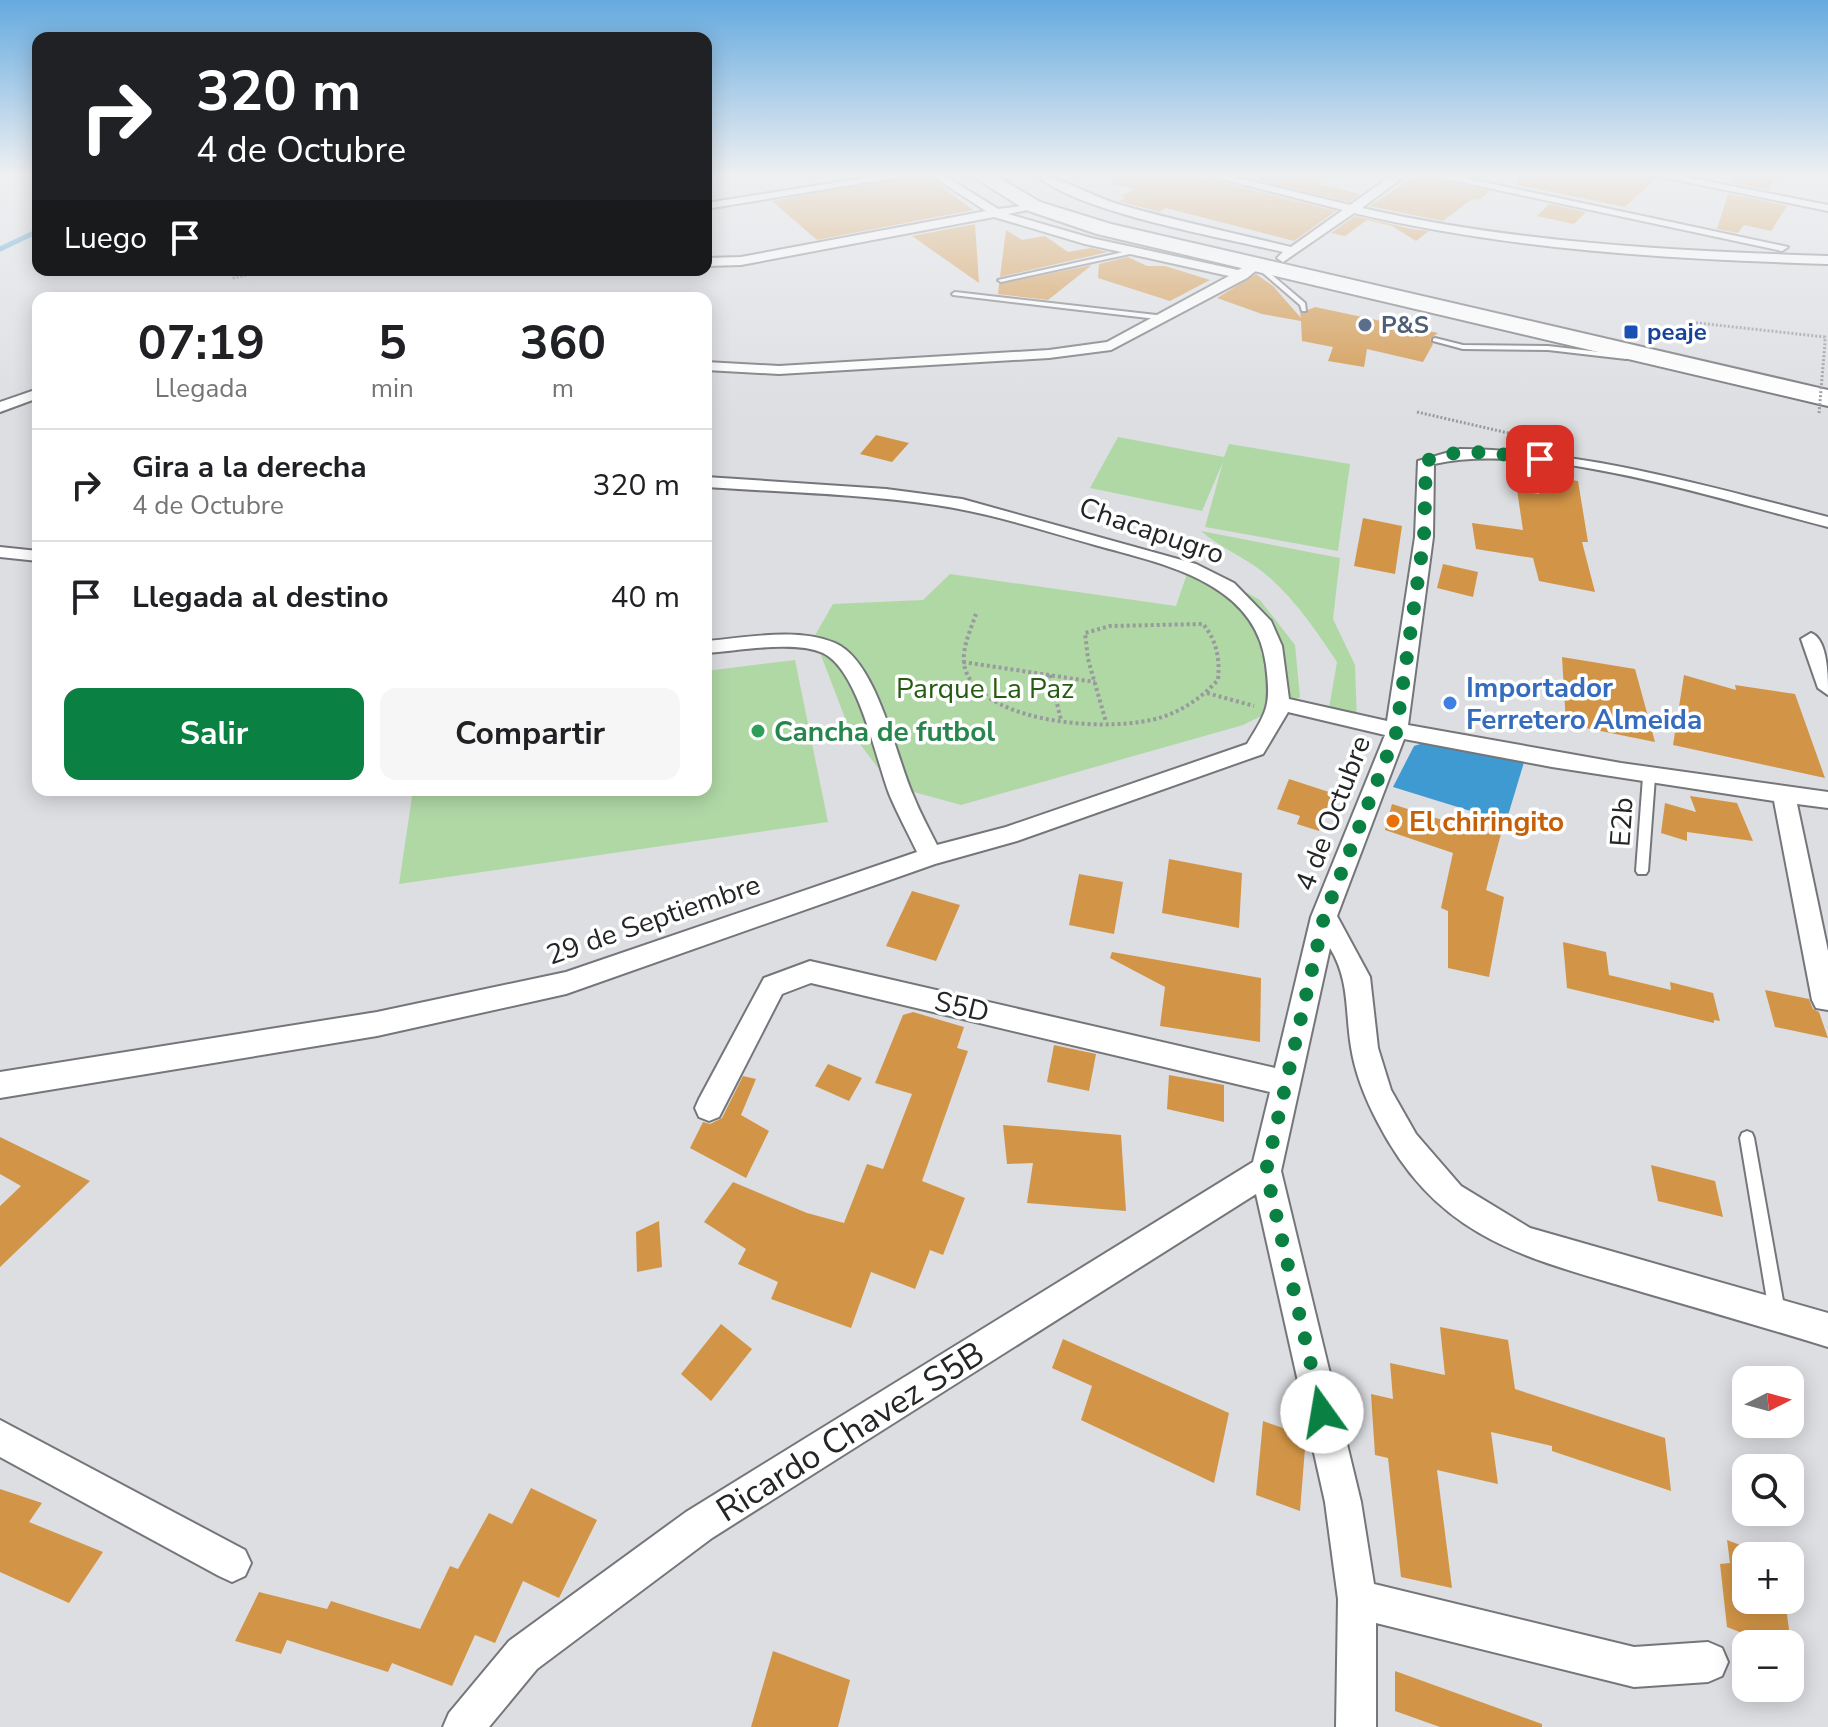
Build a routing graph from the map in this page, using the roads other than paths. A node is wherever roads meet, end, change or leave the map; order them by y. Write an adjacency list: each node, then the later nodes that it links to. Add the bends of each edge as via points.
1 (777, 255): 9 (street)
2 (1120, 255): 11 (lane)
3 (1158, 255): 10 (street)
4 (1196, 255): 10 (highway)
5 (1288, 255): 16 (highway)
6 (1666, 255): 8 (street)
7 (1807, 255): 8 (street)
8 (1828, 259)
9 (712, 262)
10 (1250, 270): 13 (lane, via 1303,304); 14 (street); 16 (highway)
11 (1001, 280)
12 (955, 294): 14 (lane)
13 (1304, 310)
14 (1165, 318): 18 (street, via 1111,346 1049,354 779,370)
15 (1435, 340): 16 (lane, via 1463,347 1561,349)
16 (1687, 343): 17 (highway); 20 (highway)
17 (1750, 354)
18 (712, 366)
19 (32, 395): 21 (street)
20 (1824, 405)
21 (0, 407)
22 (712, 482): 29 (street, Chacapugro, via 956,504 1200,572 1234,591 1259,617 1272,643)
23 (1828, 522): 30 (street, 4 de Octubre, via 1572,463 1465,452 1426,461 1424,537)
24 (0, 552): 25 (street)
25 (32, 555)
26 (1811, 639): 28 (street)
27 (712, 647): 34 (street, via 831,648 846,662)
28 (1828, 688)
29 (1278, 708): 30 (street); 34 (street, 29 de Septiembre, via 1255,749 1009,835)
30 (1396, 733): 31 (street); 36 (street, 4 de Octubre)
31 (1649, 777): 32 (street); 35 (lane, E2b)
32 (1784, 794): 33 (street); 37 (street)
33 (1828, 800)
34 (931, 856): 39 (street, 29 de Septiembre, via 566,983 377,1024)
35 (1642, 871)
36 (1324, 917): 38 (street, 4 de Octubre); 43 (street, via 1358,978 1365,1053 1375,1086 1418,1159 1443,1189 1524,1242)
37 (1825, 1000)
38 (1285, 1083): 40 (street, S5D, via 810,972 773,986); 42 (street, 4 de Octubre)
39 (0, 1085)
40 (709, 1108)
41 (1747, 1138): 43 (lane)
42 (1266, 1171): 47 (street, 4 de Octubre, via 1343,1502); 49 (street, Ricardo Chavez S5B, via 699,1525 523,1655)
43 (1778, 1315): 44 (street)
44 (1828, 1330)
45 (0, 1438): 46 (street)
46 (232, 1563)
47 (1357, 1599): 48 (street, via 1634,1667); 50 (street, 4 de Octubre)
48 (1708, 1662)
49 (463, 1727)
50 (1356, 1727)

